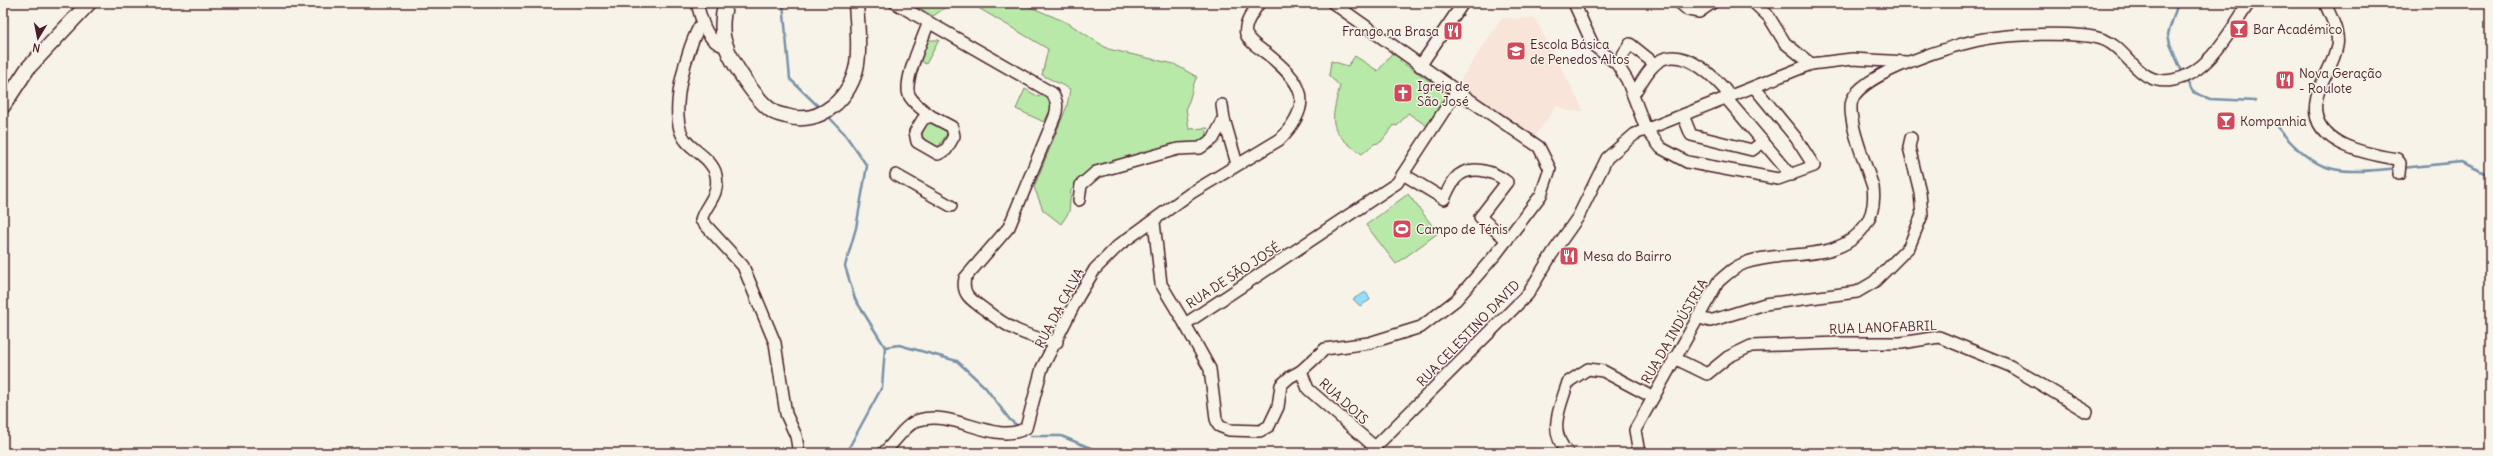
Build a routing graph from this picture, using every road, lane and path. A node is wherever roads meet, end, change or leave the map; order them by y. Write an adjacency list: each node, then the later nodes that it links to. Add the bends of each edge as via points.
1 (89, 3): 29 (main road, via 28,68)
2 (697, 3): 16 (street)
3 (726, 3): 18 (main road, via 723,36)
4 (895, 3): 17 (street)
5 (1259, 3): 36 (street, RUA DA CALVA, via 1246,25 1246,33 1252,43 1295,78 1301,104 1291,128 1279,140)
6 (1333, 3): 23 (street)
7 (1463, 3): 23 (street)
8 (1574, 3): 20 (street, via 1593,45)
9 (1680, 3): 10 (street, via 1688,10 1699,12)
10 (1712, 3)
11 (1770, 3): 15 (street)
12 (2249, 3): 19 (street, RUA DA INDÚSTRIA, via 2202,68 2174,80 2147,78 2115,45 2084,36 1985,39)
13 (2325, 3): 37 (street, via 2334,24 2338,46 2316,98 2318,124 2328,134 2357,152 2397,159)
14 (859, 6): 18 (main road, via 857,64 851,84 838,103 820,115 795,119 773,112 751,91)
15 (1757, 6): 22 (street, via 1769,17 1785,43)
16 (702, 22): 18 (street, via 708,36 717,45); 53 (street, via 677,93 681,133 686,142 706,160 716,174 716,190 701,220 743,266 775,342 786,414 796,436)
17 (928, 24): 31 (street, via 909,80 909,95); 47 (street, via 1052,93 1058,106 1009,227 965,278 963,286 966,295 1007,327 1036,339)
18 (728, 47)
19 (1909, 62): 22 (street, RUA CELESTINO DAVID, via 1852,59); 45 (street, RUA DA INDÚSTRIA, via 1869,82 1856,92 1852,101 1850,111 1875,200 1869,221 1858,235 1847,245 1832,249 1746,262 1733,268 1718,282)
20 (1617, 64): 21 (street, via 1630,44); 26 (street)
21 (1656, 64): 26 (street); 27 (street, via 1663,59 1674,58 1691,62 1706,70)
22 (1811, 64): 24 (street, RUA CELESTINO DAVID)
23 (1420, 66): 25 (street)
24 (1754, 87): 27 (street, RUA CELESTINO DAVID); 40 (street, via 1796,138 1814,166)
25 (1457, 91): 38 (street, RUA DE SÃO JOSÉ); 44 (street, via 1539,147 1550,169 1541,195)
26 (1633, 95): 33 (street)
27 (1728, 97): 30 (street, RUA CELESTINO DAVID); 35 (street)
28 (1222, 105): 32 (street)
29 (3, 106)
30 (1683, 115): 33 (street, RUA CELESTINO DAVID); 35 (street, via 1691,135 1752,150)
31 (932, 116)
32 (1224, 119): 36 (street); 41 (street, via 1213,139 1200,148 1178,149 1096,172 1081,185)
33 (1646, 129): 40 (street, via 1662,148 1687,162 1778,180); 52 (street, RUA CELESTINO DAVID, via 1635,134 1607,158 1578,218 1528,294)
34 (1911, 138): 45 (street, via 1909,147 1920,192 1922,215 1909,247 1874,282 1857,292 1765,304 1710,321)
35 (1763, 142): 40 (street)
36 (1237, 164): 43 (street, RUA DA CALVA, via 1191,193)
37 (2400, 169)
38 (1403, 174): 44 (street, via 1444,199 1455,178 1470,171 1485,170 1500,176 1507,182 1480,217); 46 (street, RUA DE SÃO JOSÉ, via 1397,184)
39 (896, 175): 42 (street)
40 (1791, 175)
41 (1079, 200)
42 (951, 206)
43 (1154, 222): 46 (street, via 1161,284); 47 (street, RUA DA CALVA, via 1119,245 1095,269 1078,297)
44 (1507, 240): 49 (street, via 1456,300 1421,327 1369,342 1325,349)
45 (1696, 317): 48 (street, RUA DA INDÚSTRIA)
46 (1185, 324): 49 (street, RUA DE SÃO JOSÉ, via 1210,369 1219,426 1229,430 1260,431 1269,426 1278,407 1281,385 1290,376)
47 (1057, 342): 54 (street, RUA DA CALVA, via 1042,368 1026,428 1016,433 1002,433 939,417 918,420)
48 (1674, 358): 50 (street, RUA DA INDÚSTRIA); 51 (street, RUA LANOFABRIL, via 1707,374 1728,357 1751,346 1840,342 1901,343 1939,338 2010,366)
49 (1301, 371): 52 (street, RUA DOIS, via 1308,389)
50 (1652, 397): 55 (street, via 1604,371 1588,369 1568,382 1556,419 1558,442); 56 (street, RUA DA INDÚSTRIA, via 1635,430)
51 (2087, 412)
52 (1372, 450)
53 (799, 453)
54 (883, 453)
55 (1568, 453)
56 (1639, 453)

